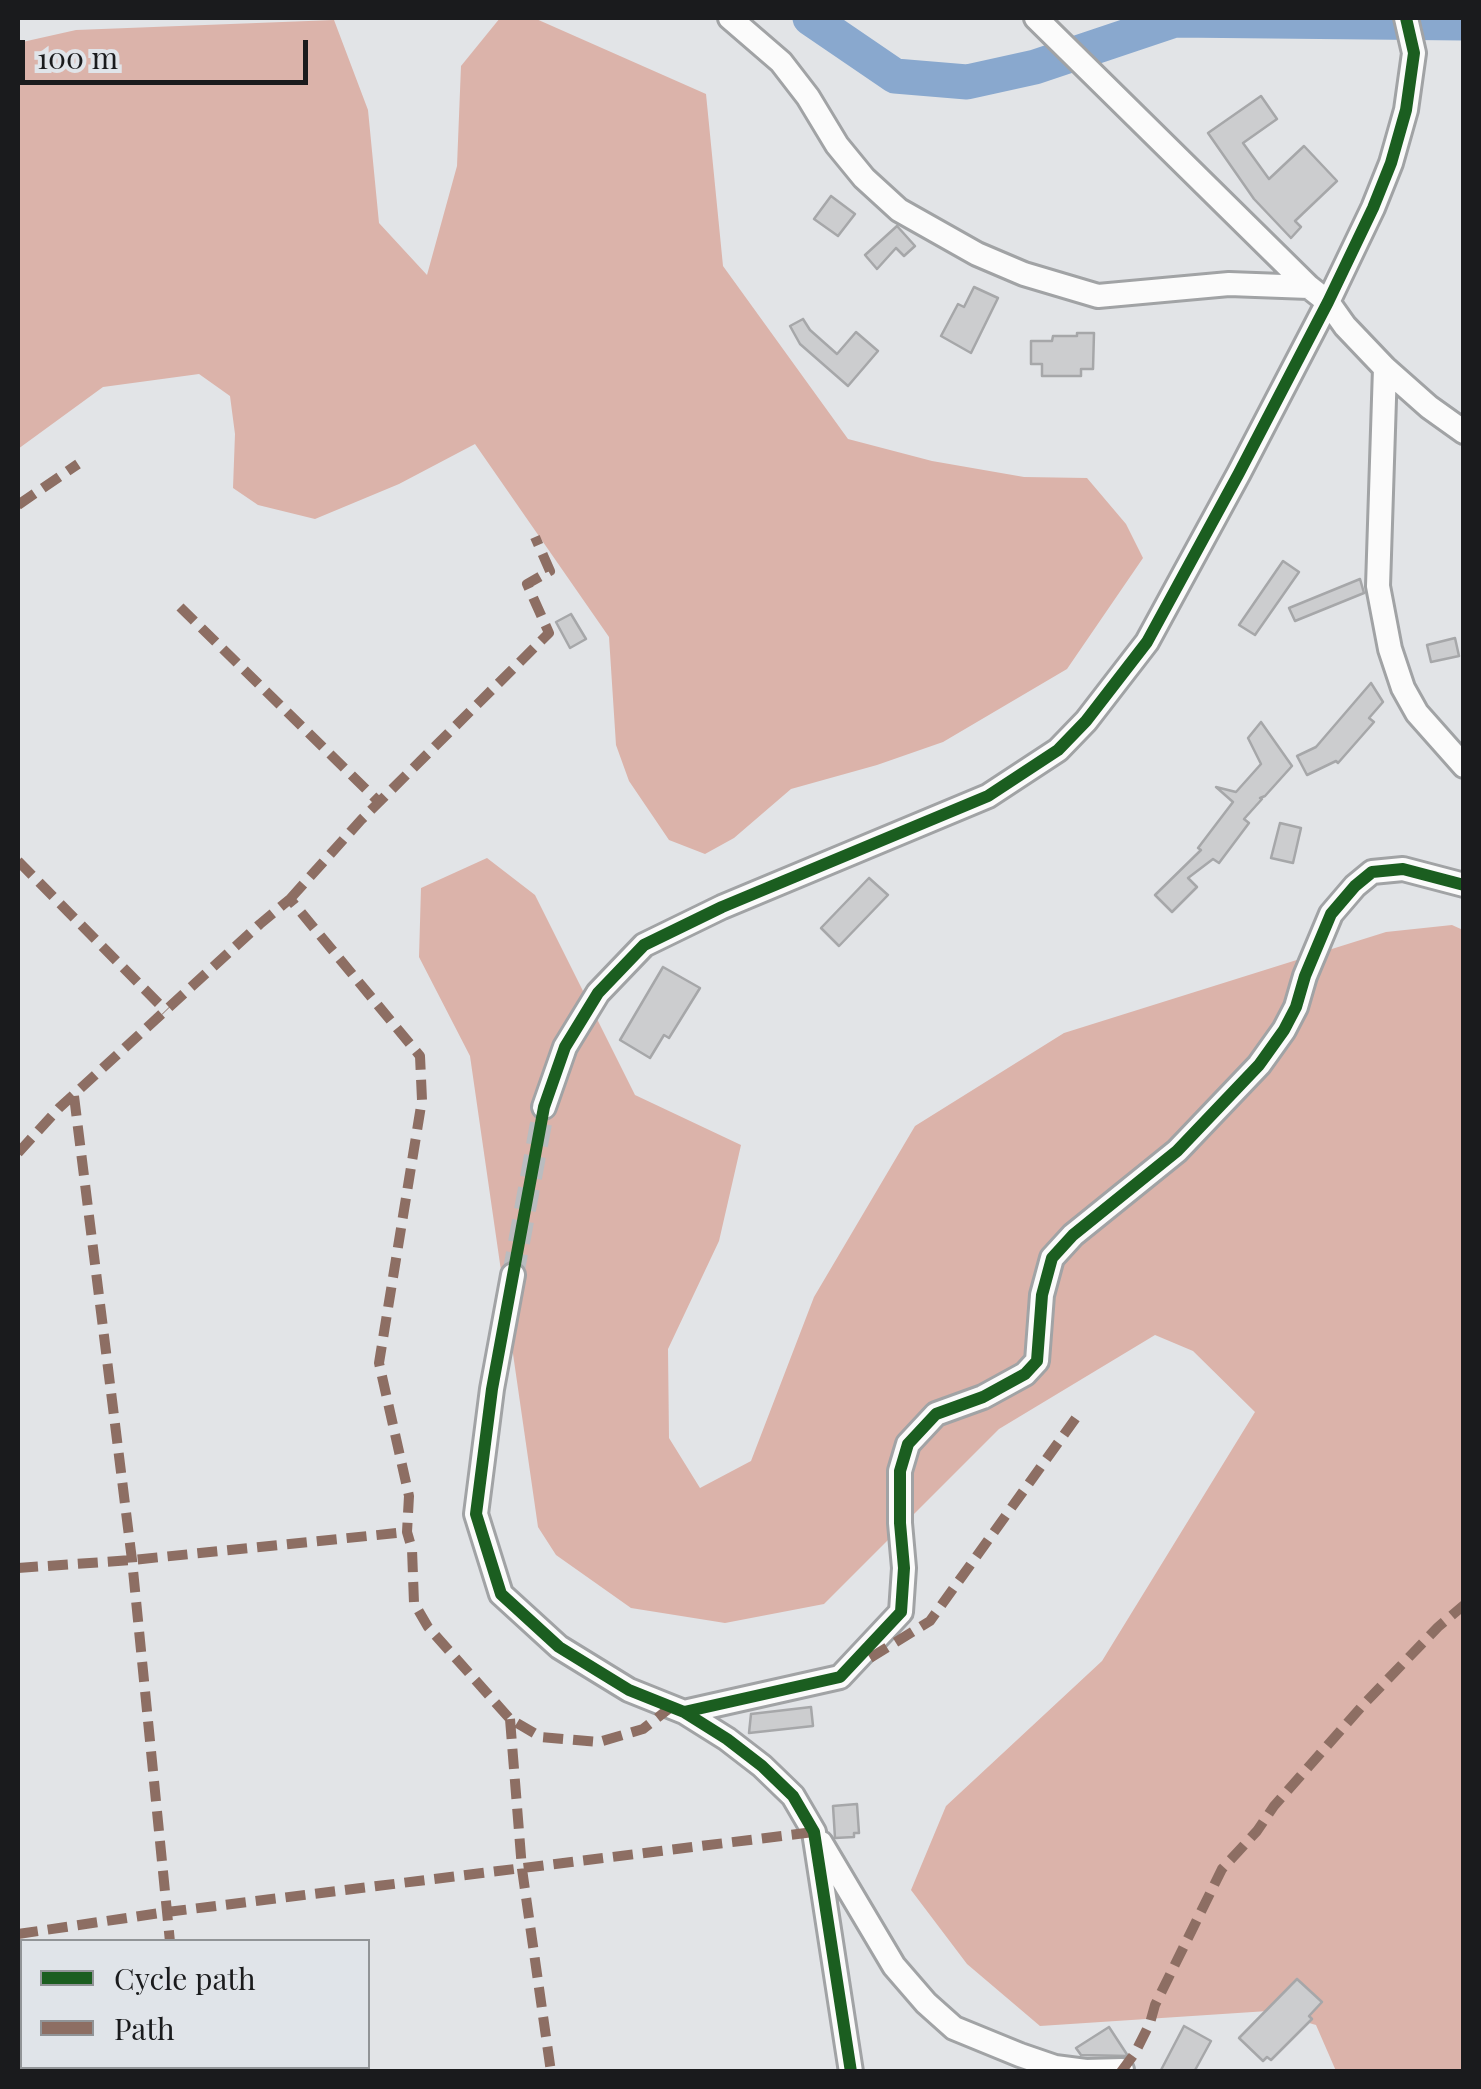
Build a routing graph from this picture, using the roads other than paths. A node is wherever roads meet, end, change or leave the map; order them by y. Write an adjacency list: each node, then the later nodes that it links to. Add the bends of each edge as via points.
1 (730, 18): 4 (street, via 782,62 864,178 899,210 976,254 1098,296 1230,284)
2 (1036, 18): 4 (street)
3 (1406, 18): 4 (street, via 1414,53 1391,163 1373,208)
4 (1318, 295): 5 (street); 9 (street, via 1230,490 1147,642 1086,721 1058,750 988,796 644,945 598,993 564,1047)
5 (1385, 368): 6 (street); 7 (street, via 1378,586 1390,648 1417,713)
6 (1464, 432)
7 (1464, 766)
8 (1464, 885): 11 (street, via 1402,869 1372,872 1355,886 1331,914 1296,1007 1258,1065 1176,1151 1052,1258 1037,1361 984,1397 936,1414 908,1444 900,1471 901,1612 840,1677)
9 (544, 1108)
10 (513, 1275): 11 (street, via 476,1514 501,1594 559,1647 629,1690)
11 (684, 1712): 12 (street, via 762,1766 793,1796)
12 (814, 1832): 13 (street, via 894,1966 954,2028 1055,2067); 14 (street)
13 (1122, 2070)
14 (852, 2072)

